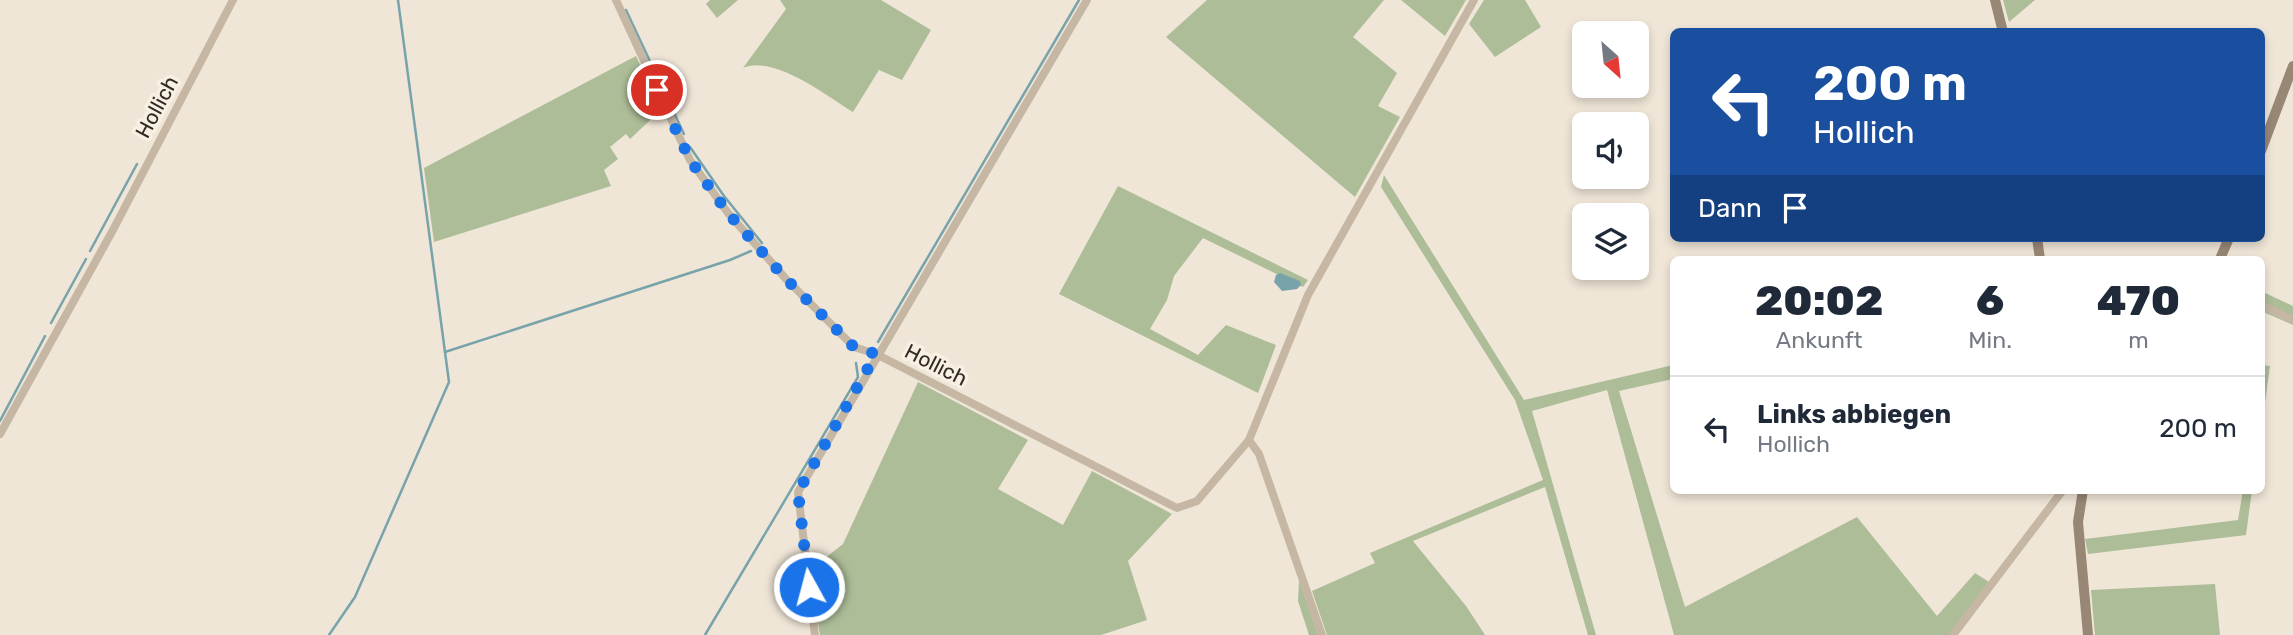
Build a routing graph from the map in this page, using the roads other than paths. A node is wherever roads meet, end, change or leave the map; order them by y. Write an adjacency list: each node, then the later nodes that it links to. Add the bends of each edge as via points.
1 (233, 0): 12 (street, Hollich)
2 (616, 0): 11 (street, Hollich, via 690,160 728,213 854,347)
3 (1087, 0): 11 (street)
4 (1474, 0): 13 (street, Hollich, via 1308,295)
5 (1995, 0): 6 (main road)
6 (2002, 28)
7 (2293, 66): 8 (main road)
8 (2265, 140)
9 (2265, 307): 10 (street)
10 (2293, 320)
11 (876, 354): 13 (street, Hollich, via 1177,508 1197,500); 16 (street, via 798,492)
12 (0, 434)
13 (1249, 440): 17 (street, via 1259,454)
14 (2060, 494): 18 (street)
15 (2082, 494): 19 (main road, via 2078,522)
16 (815, 635)
17 (1322, 635)
18 (1954, 635)
19 (2088, 635)

